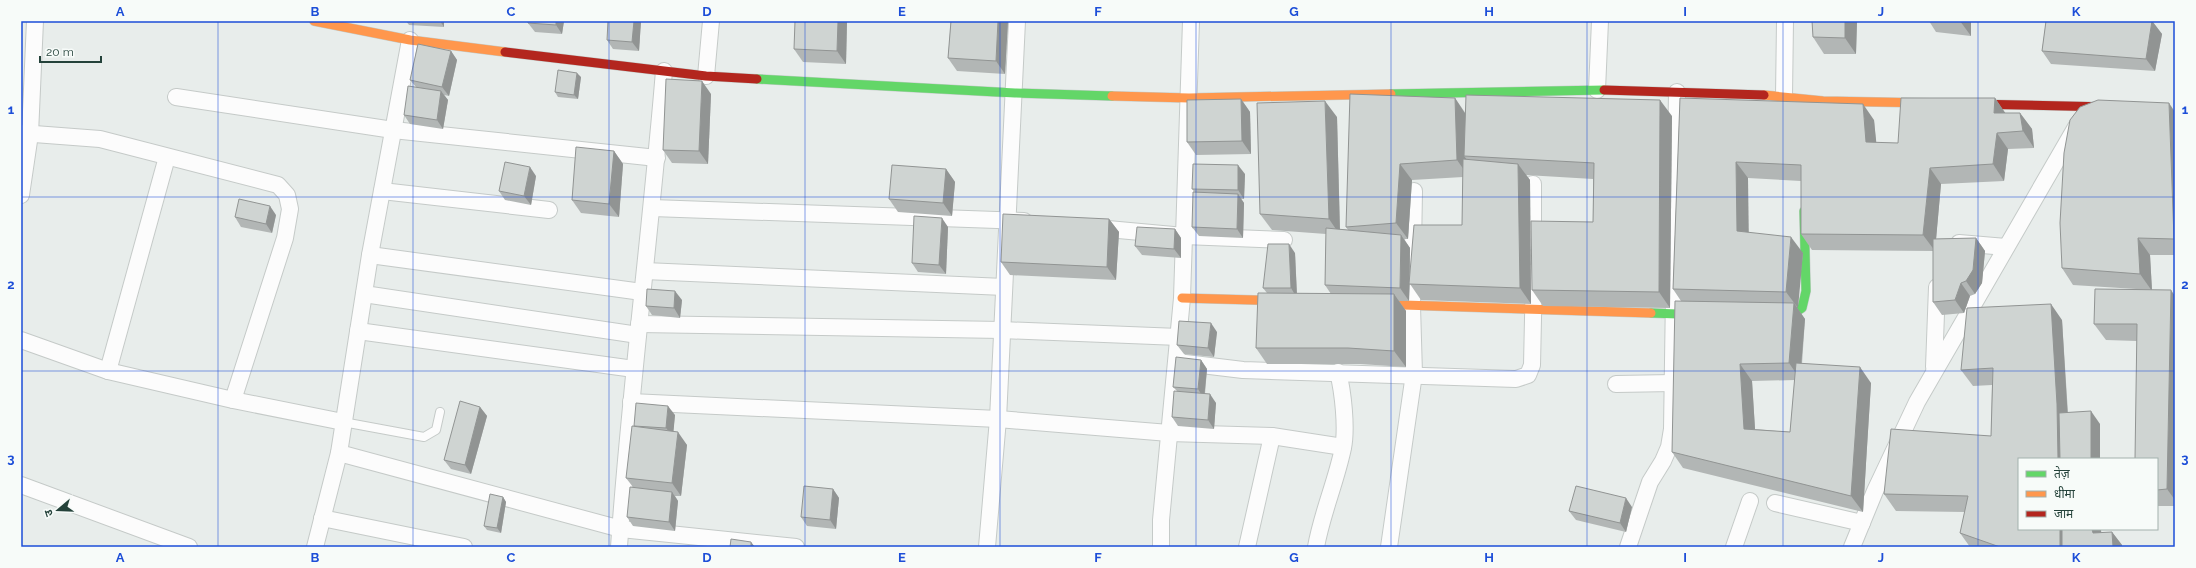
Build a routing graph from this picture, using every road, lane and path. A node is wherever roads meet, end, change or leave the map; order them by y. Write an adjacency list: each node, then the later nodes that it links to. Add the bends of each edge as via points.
1 (35, 21): 22 (street)
2 (314, 21): 8 (street)
3 (711, 21): 10 (street)
4 (1017, 21): 13 (street)
5 (1191, 21): 16 (street)
6 (1600, 21): 11 (street)
7 (1785, 21): 14 (street)
8 (410, 40): 9 (street); 21 (street)
9 (664, 71): 10 (street); 24 (street)
10 (706, 76): 13 (street)
11 (1597, 90): 12 (street); 16 (street, via 1350,102)
12 (1677, 92): 14 (street); 50 (street)
13 (1015, 93): 16 (street); 32 (street)
14 (1784, 96): 17 (street, via 1823,101)
15 (176, 97): 21 (street)
16 (1189, 98): 35 (street)
17 (1940, 103)
18 (1963, 104): 19 (street)
19 (2088, 107): 20 (street); 38 (street)
20 (2119, 107)
21 (393, 130): 24 (street); 26 (street)
22 (26, 134): 23 (street, via 100,139); 28 (street)
23 (167, 156): 60 (street); 66 (street, via 278,185 287,195 290,209 285,238)
24 (657, 158): 30 (street)
25 (1533, 184): 49 (street)
26 (382, 191): 31 (street); 39 (street)
27 (1414, 191): 48 (street)
28 (21, 195)
29 (1804, 199): 52 (street, via 1806,292 1802,308 1788,317)
30 (652, 208): 32 (street); 40 (street)
31 (549, 210)
32 (1008, 220): 33 (street); 42 (street)
33 (1038, 222)
34 (1084, 227): 35 (street)
35 (1184, 236): 36 (street); 45 (street)
36 (1284, 240)
37 (1946, 242): 38 (street)
38 (2006, 247): 61 (street)
39 (370, 255): 43 (street); 44 (street)
40 (645, 271): 42 (street); 43 (street)
41 (1937, 272): 61 (street)
42 (1004, 287): 54 (street)
43 (642, 292): 53 (street)
44 (364, 294): 53 (street); 55 (street)
45 (1182, 298): 46 (street); 56 (street)
46 (1293, 302)
47 (1364, 304): 48 (street)
48 (1412, 306): 49 (street); 63 (street)
49 (1534, 309): 50 (street); 63 (street, via 1532,365 1528,375 1516,379)
50 (1674, 314): 51 (street); 64 (street)
51 (1712, 315)
52 (1758, 316)
53 (638, 330): 54 (street); 59 (street)
54 (1002, 330): 56 (street); 69 (street)
55 (358, 331): 59 (street); 70 (street)
56 (1178, 336): 58 (street)
57 (21, 340): 60 (street)
58 (1176, 362): 62 (street, via 1243,370); 71 (street)
59 (634, 369): 67 (street)
60 (108, 371): 66 (street)
61 (1934, 371): 79 (street, via 1917,402)
62 (1338, 372): 63 (street); 73 (street, via 1343,394)
63 (1414, 374): 90 (street)
64 (1673, 383): 65 (street); 91 (street, via 1669,447 1664,461 1650,482)
65 (1616, 384)
66 (233, 400): 70 (street)
67 (631, 402): 69 (street); 80 (street)
68 (440, 412): 70 (lane, via 436,430 424,437)
69 (998, 419): 71 (street); 86 (street)
70 (343, 422): 74 (street)
71 (1170, 433): 72 (street); 87 (street, via 1161,520)
72 (1272, 436): 73 (street); 88 (street)
73 (1343, 447): 89 (street, via 1320,524)
74 (339, 453): 78 (street); 80 (street)
75 (21, 485): 81 (street)
76 (1750, 501): 92 (street)
77 (1775, 503): 79 (street)
78 (322, 518): 82 (street); 83 (street)
79 (1862, 523): 93 (street)
80 (621, 529): 84 (street); 85 (street)
81 (189, 547)
82 (315, 547)
83 (464, 547)
84 (619, 547)
85 (796, 547)
86 (987, 547)
87 (1161, 547)
88 (1247, 547)
89 (1316, 547)
90 (1389, 547)
91 (1628, 547)
92 (1734, 547)
93 (1852, 547)

